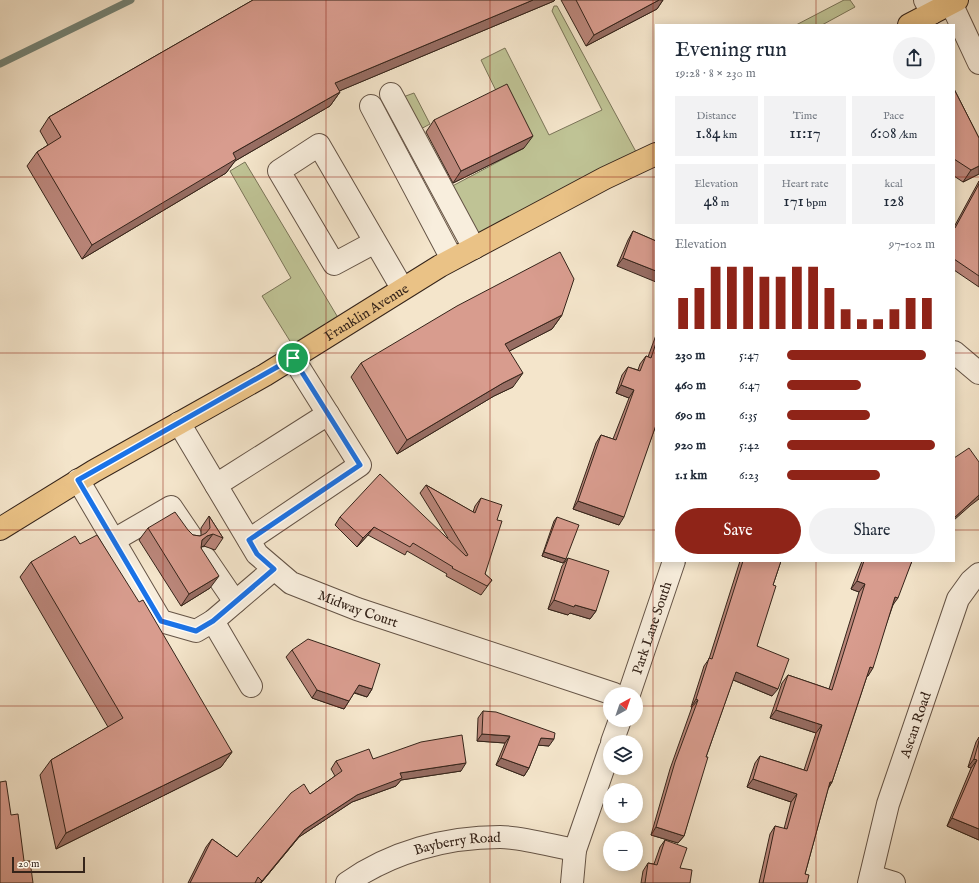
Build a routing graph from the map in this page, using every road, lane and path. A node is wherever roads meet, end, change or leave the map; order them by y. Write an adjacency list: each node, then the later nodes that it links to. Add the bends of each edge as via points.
1 (941, 4): 2 (main road); 3 (street)
2 (911, 24)
3 (955, 24)
4 (955, 24): 5 (street)
5 (978, 58)
6 (391, 94): 10 (street)
7 (371, 106): 11 (street)
8 (655, 154): 10 (main road, Franklin Avenue, via 605,178)
9 (375, 242): 9 (street, via 334,264 279,171 319,145); 12 (street)
10 (474, 248): 11 (main road, Franklin Avenue)
11 (452, 259): 12 (main road, Franklin Avenue)
12 (402, 288): 14 (main road, Franklin Avenue)
13 (955, 353): 15 (street)
14 (293, 358): 16 (street); 17 (main road, Franklin Avenue)
15 (979, 372)
16 (328, 414): 19 (street); 23 (street, via 360,465)
17 (179, 423): 18 (main road, Franklin Avenue); 19 (street, Midway Court)
18 (78, 480): 20 (main road, Franklin Avenue); 22 (street)
19 (216, 485): 23 (street, Midway Court)
20 (0, 529)
21 (190, 535): 22 (street, via 171,507)
22 (114, 540): 29 (street, via 161,621 196,631)
23 (249, 540): 26 (street, Midway Court, via 257,554)
24 (205, 558): 28 (street)
25 (674, 562): 31 (street, Park Lane South)
26 (274, 569): 28 (street); 32 (street, Midway Court, via 291,583 357,609)
27 (979, 574): 35 (street, Ascan Road, via 958,599 888,804)
28 (235, 602): 29 (street)
29 (213, 621): 30 (street)
30 (251, 686)
31 (631, 687)
32 (603, 690)
33 (603, 769): 34 (street)
34 (575, 850): 36 (street, Bayberry Road, via 501,837 459,840 420,847 364,871); 37 (street)
35 (870, 879): 38 (street)
36 (347, 883)
37 (572, 883)
38 (894, 883)

